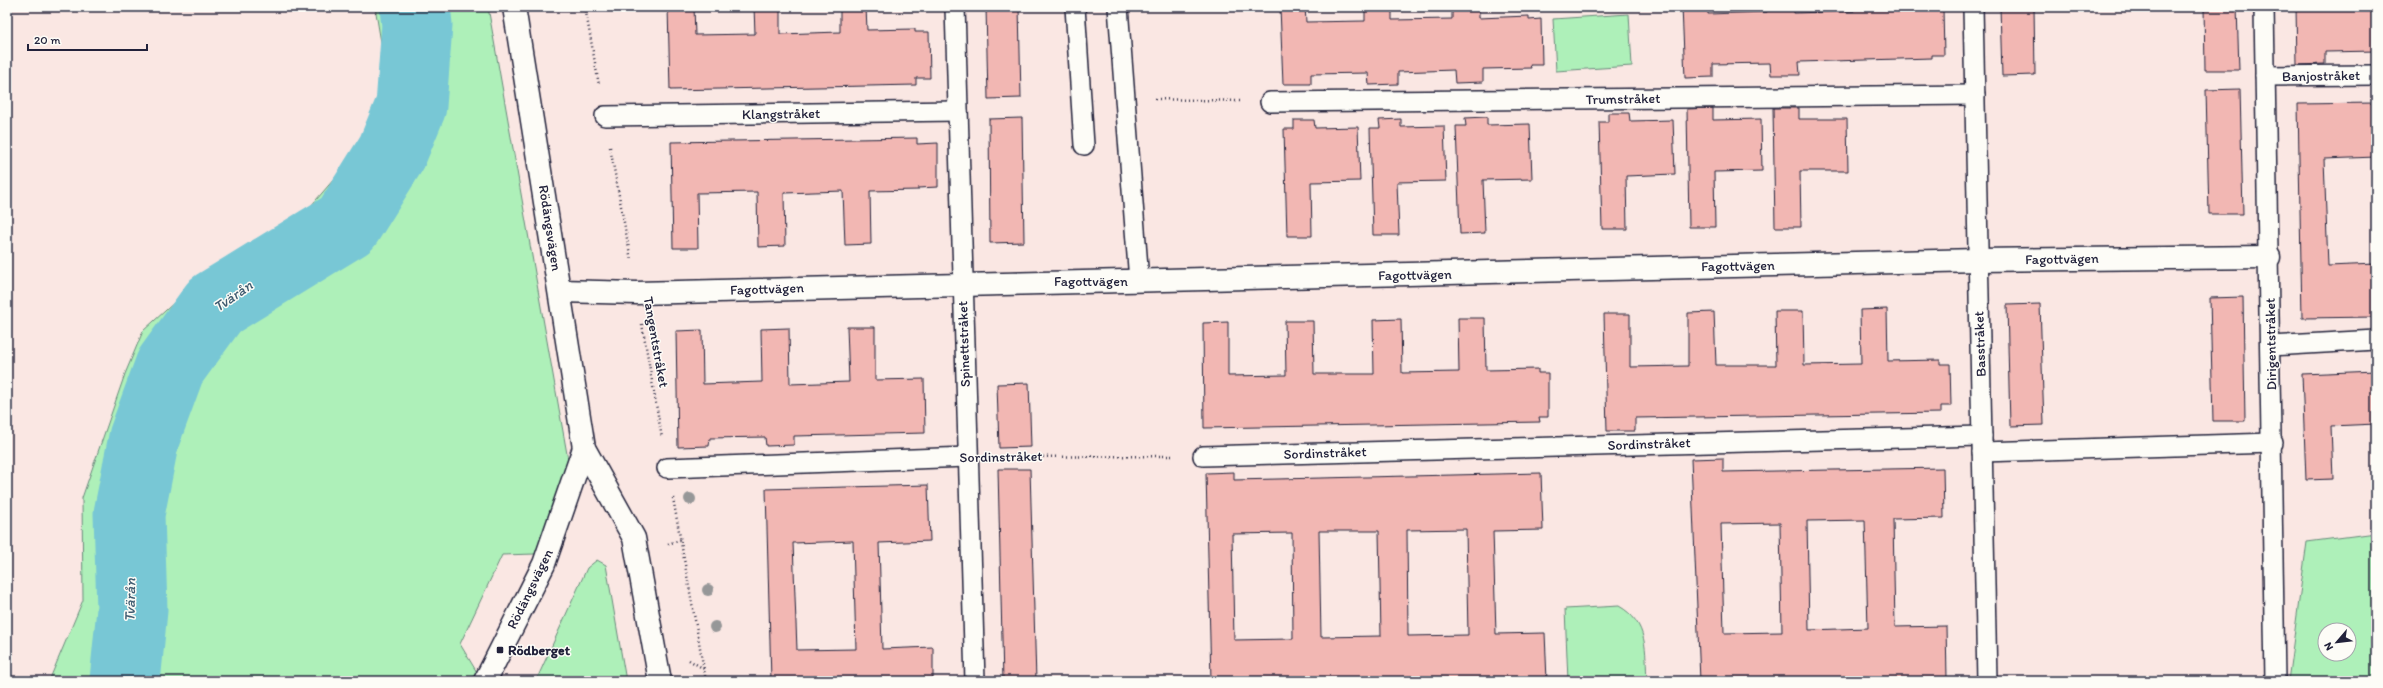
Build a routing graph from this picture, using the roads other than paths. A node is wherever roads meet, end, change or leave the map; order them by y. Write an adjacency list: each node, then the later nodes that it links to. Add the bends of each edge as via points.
1 (514, 7): 18 (street, Rödängsvägen)
2 (955, 7): 11 (lane, Spinettstråket)
3 (1075, 7): 13 (lane)
4 (1118, 7): 16 (lane)
5 (1973, 7): 9 (lane, Basstråket)
6 (2264, 7): 8 (lane, Dirigentstråket)
7 (2376, 75): 8 (lane, Banjostråket)
8 (2265, 76): 14 (lane, Dirigentstråket)
9 (1975, 95): 10 (lane, Trumstråket); 15 (lane, Basstråket)
10 (1270, 102)
11 (958, 111): 12 (lane, Klangstråket); 17 (lane, Spinettstråket)
12 (605, 116)
13 (1084, 145)
14 (2269, 257): 15 (street, Fagottvägen); 20 (lane, Dirigentstråket)
15 (1978, 260): 16 (street, Fagottvägen); 22 (lane, Basstråket)
16 (1139, 281): 17 (street, Fagottvägen)
17 (963, 283): 18 (street, Fagottvägen, via 637,293); 25 (lane, Spinettstråket)
18 (560, 291): 23 (street, Rödängsvägen)
19 (2376, 340): 20 (lane)
20 (2270, 346): 21 (lane, Dirigentstråket)
21 (2273, 443): 22 (lane, Sordinstråket); 31 (lane, Dirigentstråket)
22 (1982, 444): 24 (lane, Sordinstråket); 30 (lane, Basstråket)
23 (584, 448): 27 (street, Rödängsvägen, via 544,564); 28 (street, Rödängsvägen, via 634,538)
24 (1203, 456)
25 (968, 457): 26 (lane, Sordinstråket); 29 (lane, Spinettstråket)
26 (667, 468)
27 (485, 681)
28 (660, 681)
29 (975, 681)
30 (1987, 681)
31 (2275, 681)

